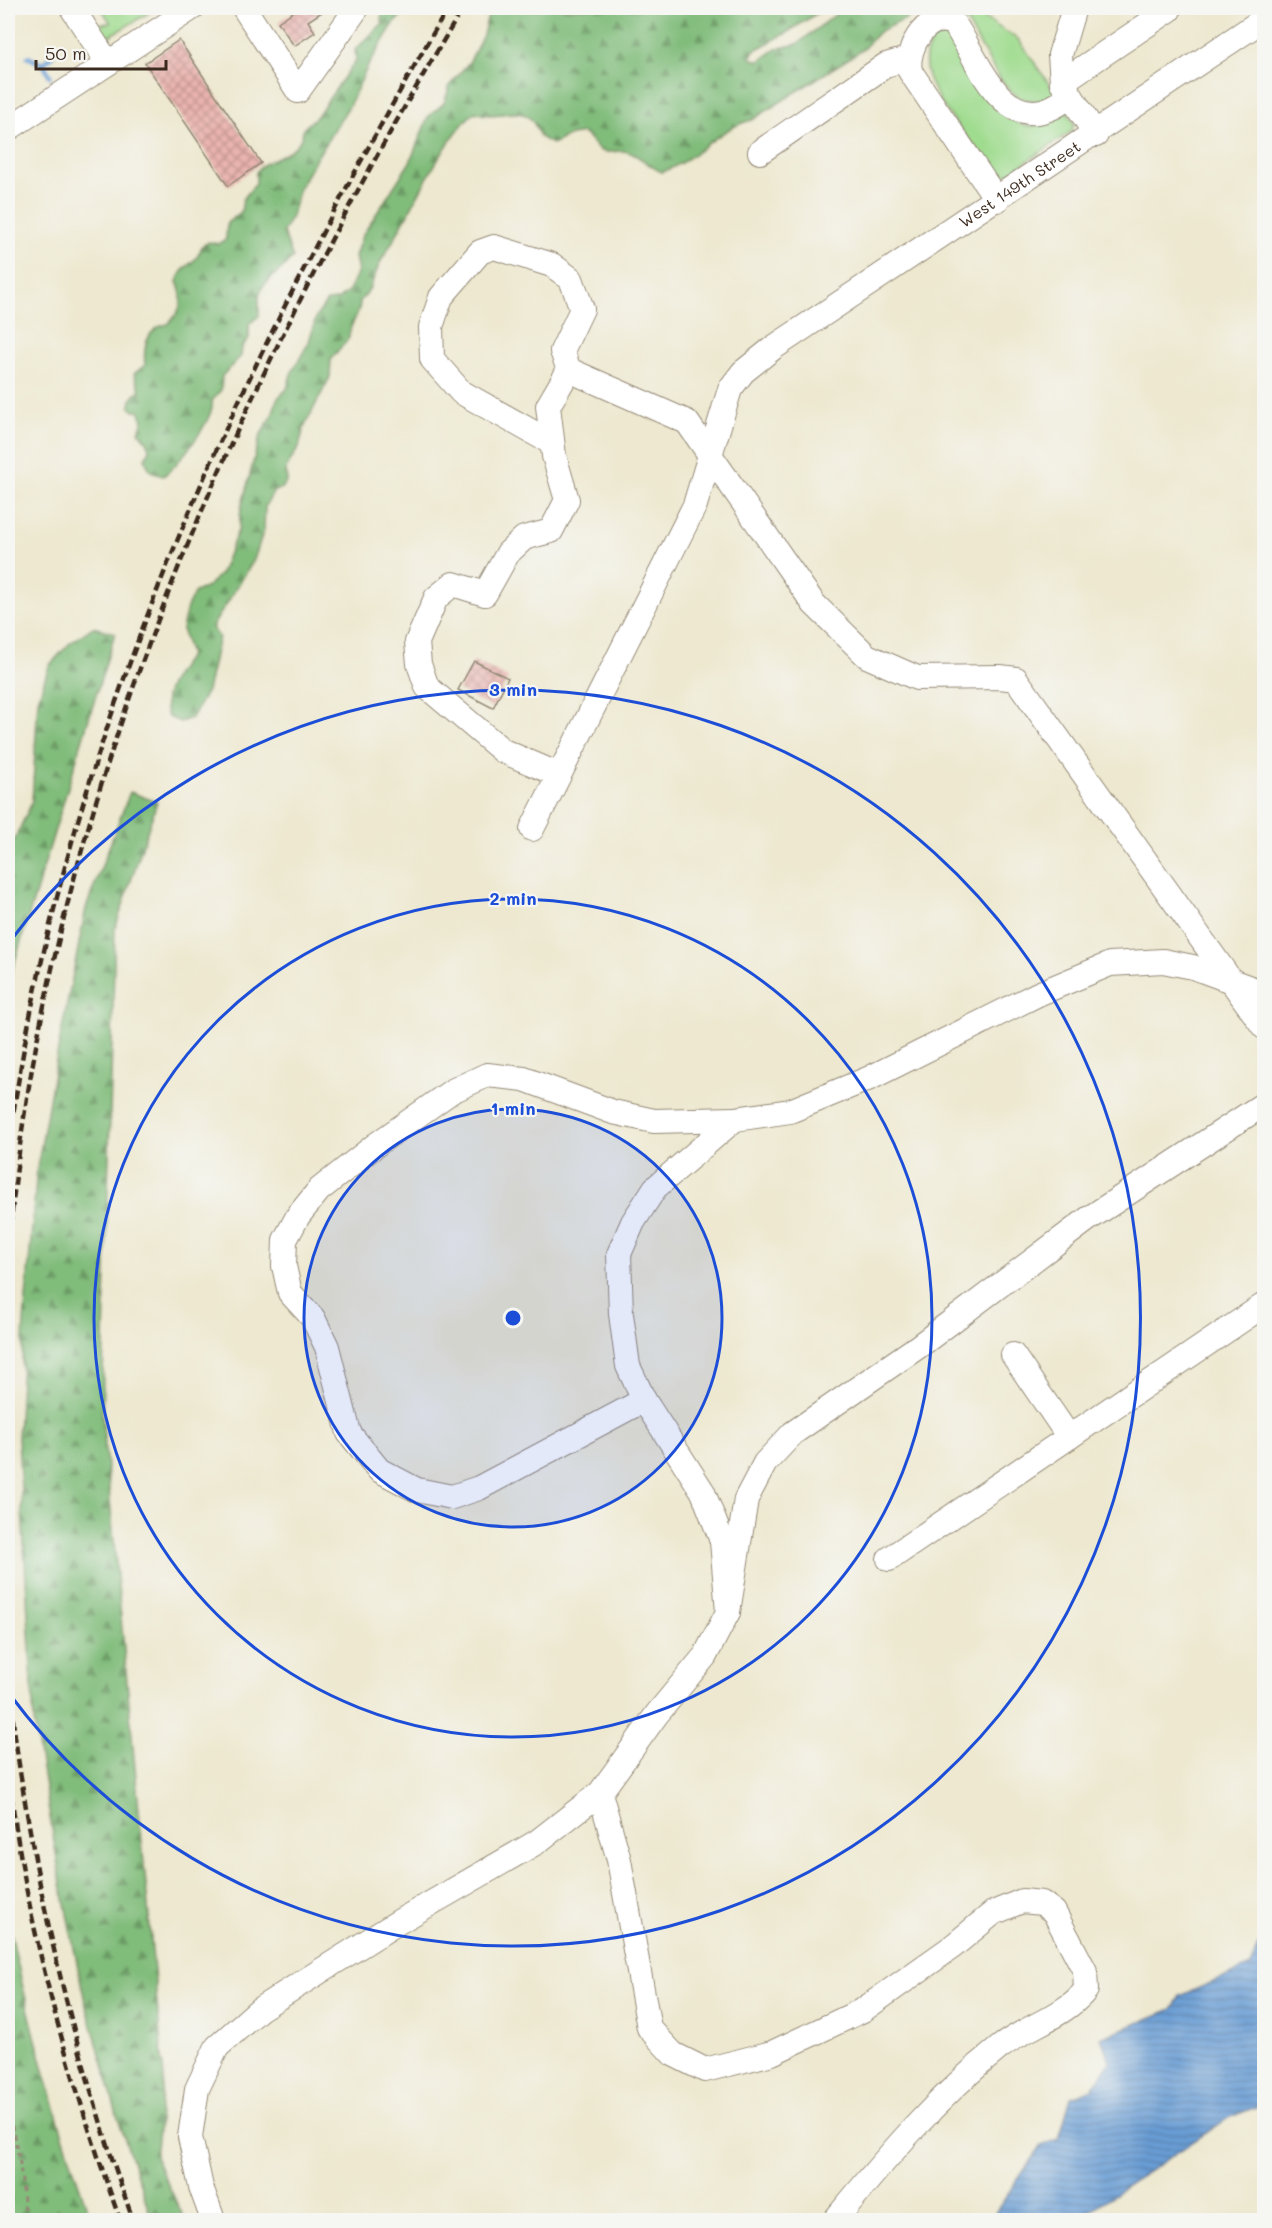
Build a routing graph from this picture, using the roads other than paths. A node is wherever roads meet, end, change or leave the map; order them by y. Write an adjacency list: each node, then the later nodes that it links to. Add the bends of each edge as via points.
1 (72, 8): 9 (street)
2 (192, 8): 9 (street)
3 (244, 8): 4 (street, via 298,91)
4 (357, 8)
5 (1074, 8): 10 (street, via 1060,55)
6 (1169, 10): 10 (street)
7 (1264, 19): 12 (street, West 149th Street)
8 (907, 59): 10 (street, via 921,33 934,23 949,20 959,30 994,91 1010,103 1030,113 1042,111); 13 (street, via 886,65); 14 (street, via 910,71)
9 (108, 63): 11 (street)
10 (1066, 89): 12 (street)
11 (8, 129)
12 (1096, 135): 14 (street, West 149th Street)
13 (760, 152)
14 (997, 200): 17 (street, West 149th Street, via 773,348 743,372 730,389)
15 (568, 370): 16 (street, via 548,406); 16 (street, via 562,351 582,309 571,279 552,265 494,247 480,252 441,297 431,327 432,358 461,392); 17 (street, via 687,422)
16 (552, 443): 18 (street, via 567,500 550,531 524,538 508,554 485,594 453,584 436,598 417,642 427,687 503,751)
17 (711, 453): 18 (street, West 149th Street, via 695,505); 20 (street, via 814,604 867,656 917,678 1016,679)
18 (559, 775): 19 (street, West 149th Street)
19 (532, 829)
20 (1232, 982): 21 (street); 22 (street); 24 (street, via 1163,961 1110,964 1038,994 870,1078 790,1111)
21 (1264, 993)
22 (1264, 1027)
23 (1264, 1104): 30 (street, via 1088,1219 919,1347 793,1433 765,1463 746,1498)
24 (735, 1119): 27 (street, via 655,1188 633,1222 619,1254 628,1366); 27 (street, via 654,1121 613,1112 524,1078 487,1075 452,1091 319,1190 285,1240 284,1266 290,1293 313,1318 327,1347 350,1433 379,1470 417,1490 452,1497 479,1488)
25 (1264, 1305): 28 (street)
26 (1012, 1355): 28 (street)
27 (644, 1400): 30 (street, via 703,1492 722,1541)
28 (1069, 1437): 29 (street)
29 (888, 1559)
30 (728, 1612): 31 (street, via 705,1656)
31 (600, 1793): 32 (street, via 537,1842 400,1921 260,2009 217,2047 197,2089 190,2137); 33 (street, via 619,1860 649,2028 672,2054 705,2070 772,2053 863,2010 1003,1909 1022,1900 1042,1903 1054,1912 1084,1971 1086,1990 1076,2002 1001,2046 954,2085 901,2139)
32 (213, 2220)
33 (835, 2220)

